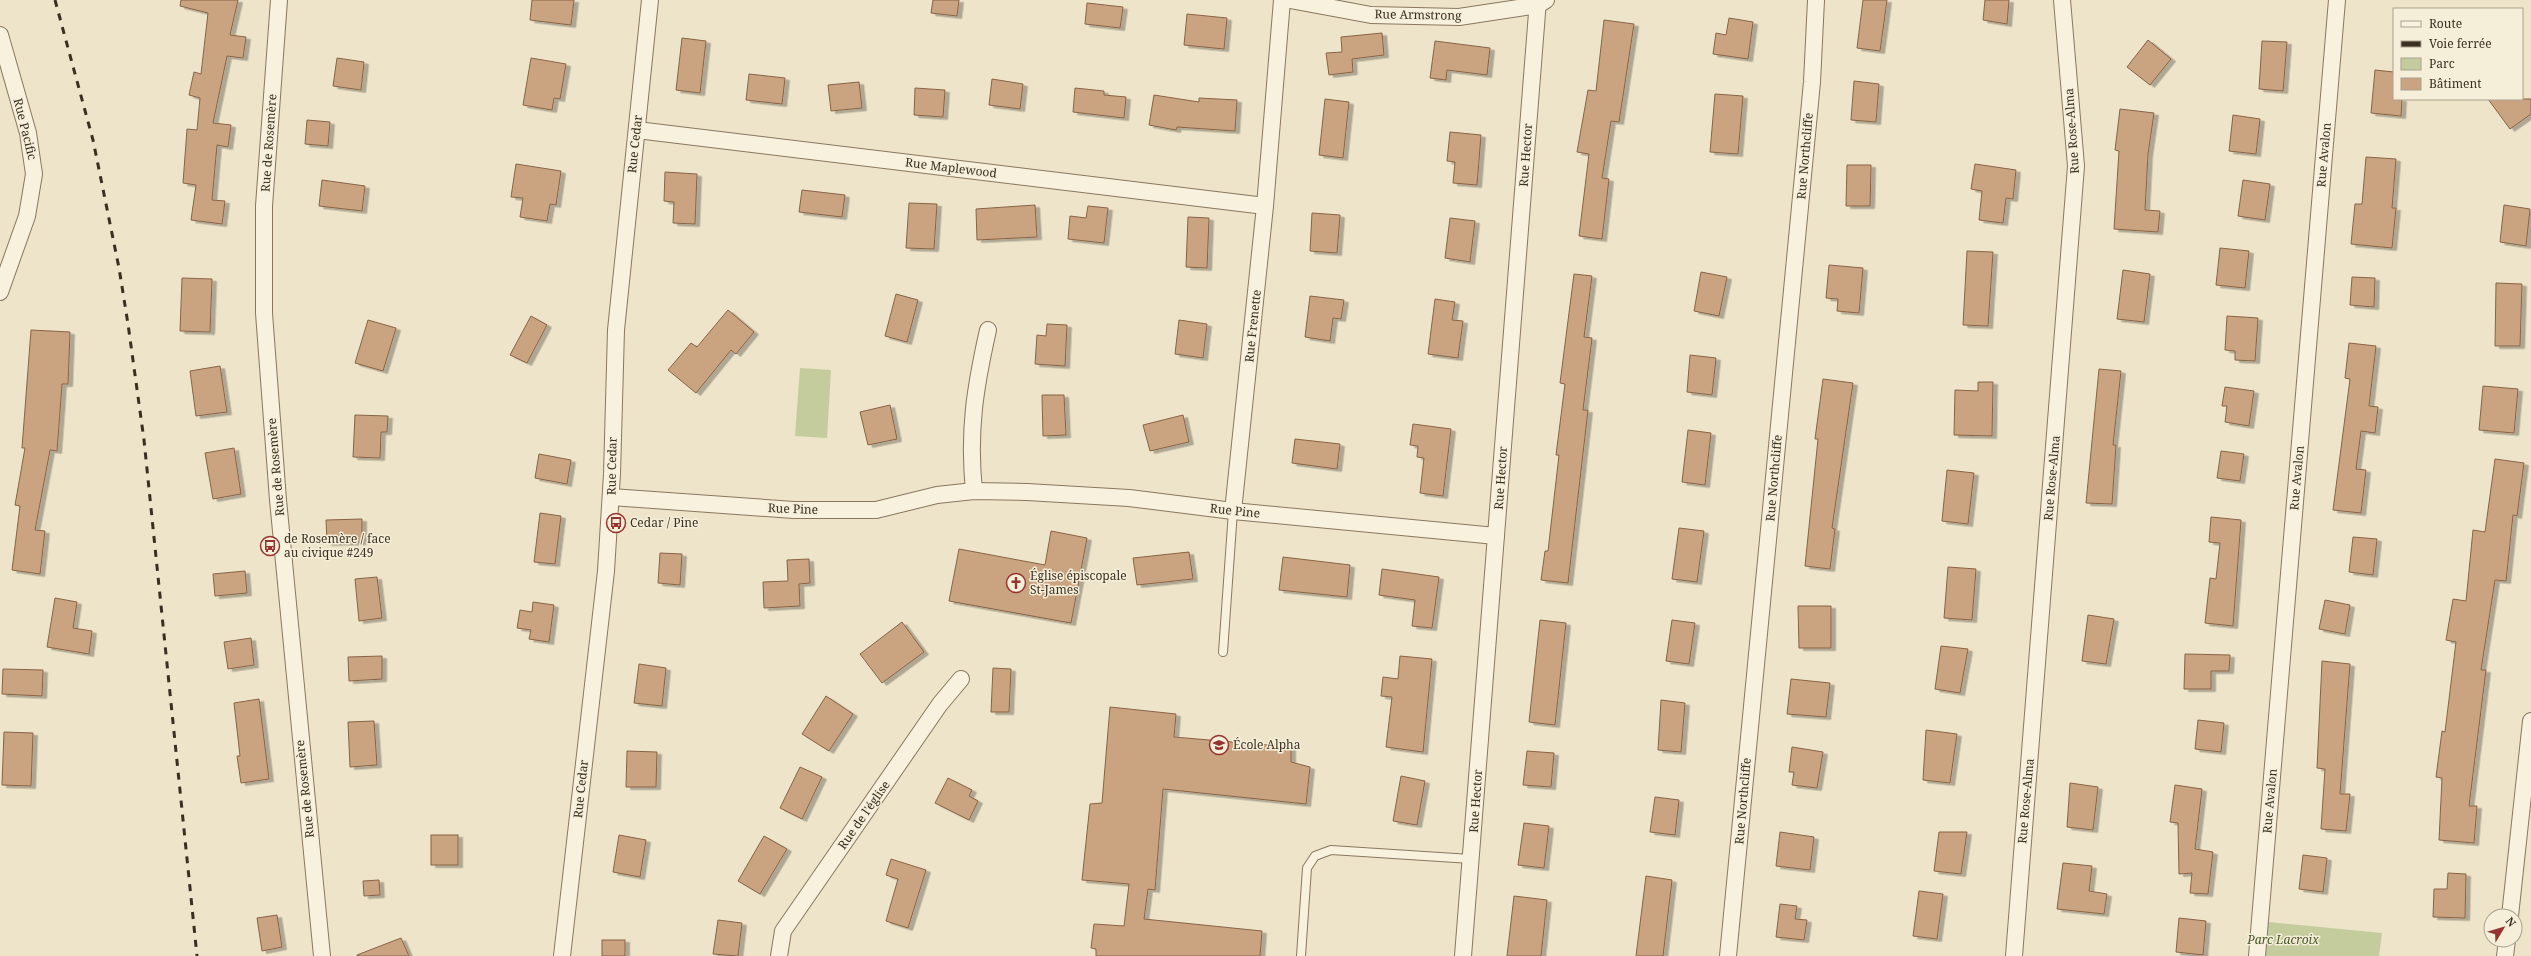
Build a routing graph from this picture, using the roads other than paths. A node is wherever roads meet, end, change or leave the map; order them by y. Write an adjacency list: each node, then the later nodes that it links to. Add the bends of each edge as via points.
1 (279, 0): 23 (street, Rue de Rosemère, via 264,206 264,313 278,500)
2 (650, 0): 10 (street, Rue Cedar)
3 (1282, 0): 11 (street, Rue Frenette)
4 (1290, 0): 8 (street, Rue Armstrong, via 1371,15 1460,17)
5 (1816, 0): 28 (street, Rue Northcliffe, via 1812,82)
6 (2062, 0): 29 (street, Rue Rose-Alma, via 2076,166)
7 (2337, 0): 30 (street, Rue Avalon)
8 (1541, 2): 17 (street, Rue Hector)
9 (0, 35): 12 (street, Rue Pacific, via 28,133 34,174 27,216)
10 (637, 130): 11 (street, Rue Maplewood); 15 (street, Rue Cedar, via 616,330)
11 (1265, 206): 16 (street, Rue Frenette)
12 (0, 292)
13 (988, 330): 14 (street, via 972,419 970,452)
14 (974, 491): 15 (street, Rue Pine, via 937,495 876,510 794,510); 16 (street, Rue Pine, via 1129,498)
15 (611, 497): 24 (street, Rue Cedar, via 606,571)
16 (1233, 511): 17 (street, Rue Pine); 18 (lane, Rue Frenette)
17 (1496, 536): 21 (street, Rue Hector)
18 (1223, 652)
19 (961, 679): 25 (street, Rue de l'église, via 940,704 783,931)
20 (2531, 721): 22 (street)
21 (1471, 859): 26 (lane, via 1331,850 1316,856 1307,868); 27 (street, Rue Hector)
22 (2511, 908)
23 (322, 956)
24 (562, 956)
25 (779, 956)
26 (1301, 956)
27 (1464, 956)
28 (1728, 956)
29 (2014, 956)
30 (2257, 956)

